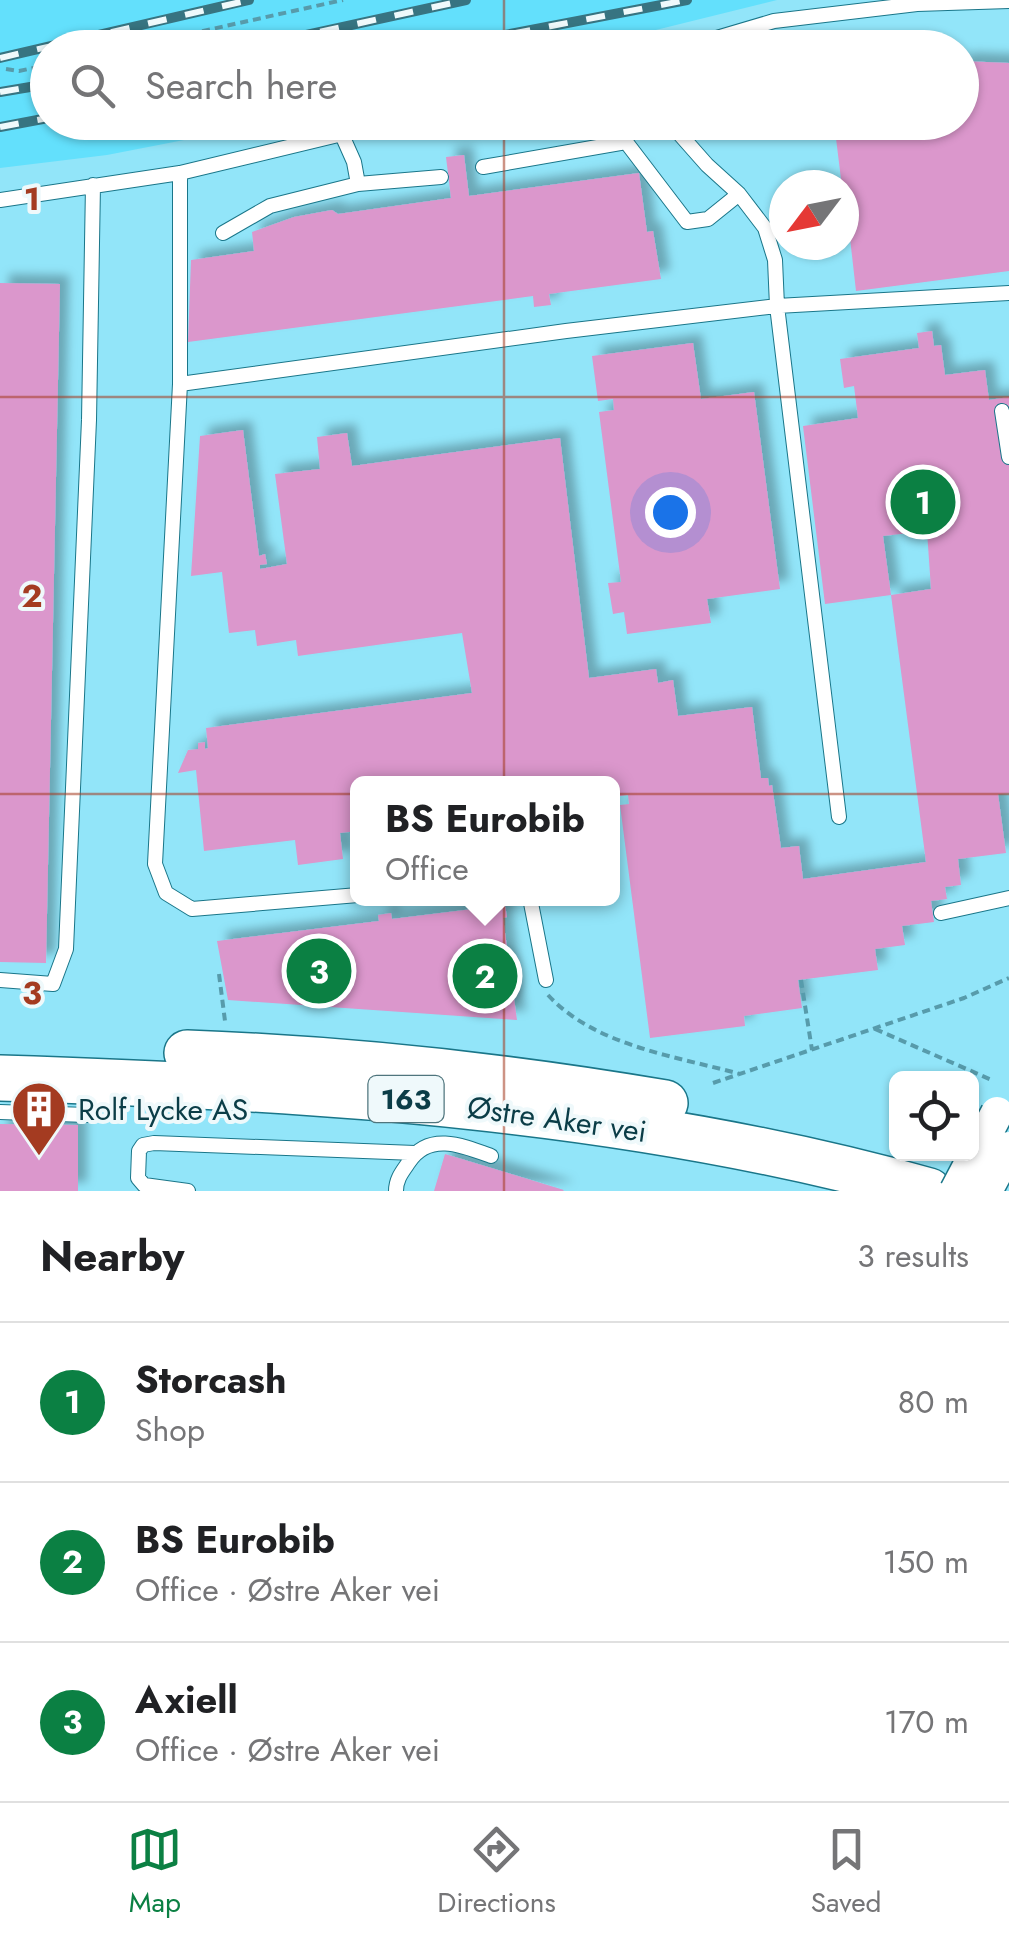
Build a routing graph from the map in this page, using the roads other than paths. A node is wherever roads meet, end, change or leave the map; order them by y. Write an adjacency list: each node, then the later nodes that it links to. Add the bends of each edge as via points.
1 (1009, 1): 2 (lane, via 917,4)
2 (744, 30)
3 (321, 140): 7 (lane)
4 (344, 140): 9 (lane)
5 (685, 140): 11 (lane)
6 (483, 167): 11 (lane, via 626,142 686,222 708,218)
7 (180, 173): 10 (lane); 16 (lane)
8 (441, 177): 9 (lane)
9 (358, 184): 13 (lane, via 270,206)
10 (93, 185): 12 (lane); 24 (lane, via 66,949 53,984)
11 (739, 194): 15 (lane, via 765,228)
12 (0, 200)
13 (223, 233)
14 (1009, 293): 15 (lane)
15 (778, 306): 16 (lane); 19 (lane)
16 (180, 384): 20 (lane, via 155,864 166,893 192,908)
17 (1002, 411): 18 (lane)
18 (1009, 457)
19 (839, 817)
20 (350, 896)
21 (1009, 898): 23 (lane)
22 (532, 906): 25 (lane)
23 (941, 913)
24 (0, 980)
25 (546, 980)
26 (0, 1046): 32 (highway, Østre Aker vei / 163, via 284,1057 468,1074 710,1111)
27 (0, 1078): 39 (highway, Østre Aker vei / 163, via 284,1089 473,1106 717,1142)
28 (996, 1097): 40 (street, bridge)
29 (0, 1112): 30 (lane)
30 (87, 1114)
31 (1009, 1148): 41 (street, bridge)
32 (889, 1149)
33 (415, 1152): 34 (lane, via 445,1142); 37 (lane, via 142,1145 138,1178 144,1185); 38 (lane)
34 (491, 1156)
35 (933, 1161): 36 (highway)
36 (1009, 1181)
37 (188, 1191)
38 (396, 1191)
39 (929, 1191)
40 (956, 1191)
41 (986, 1191)

